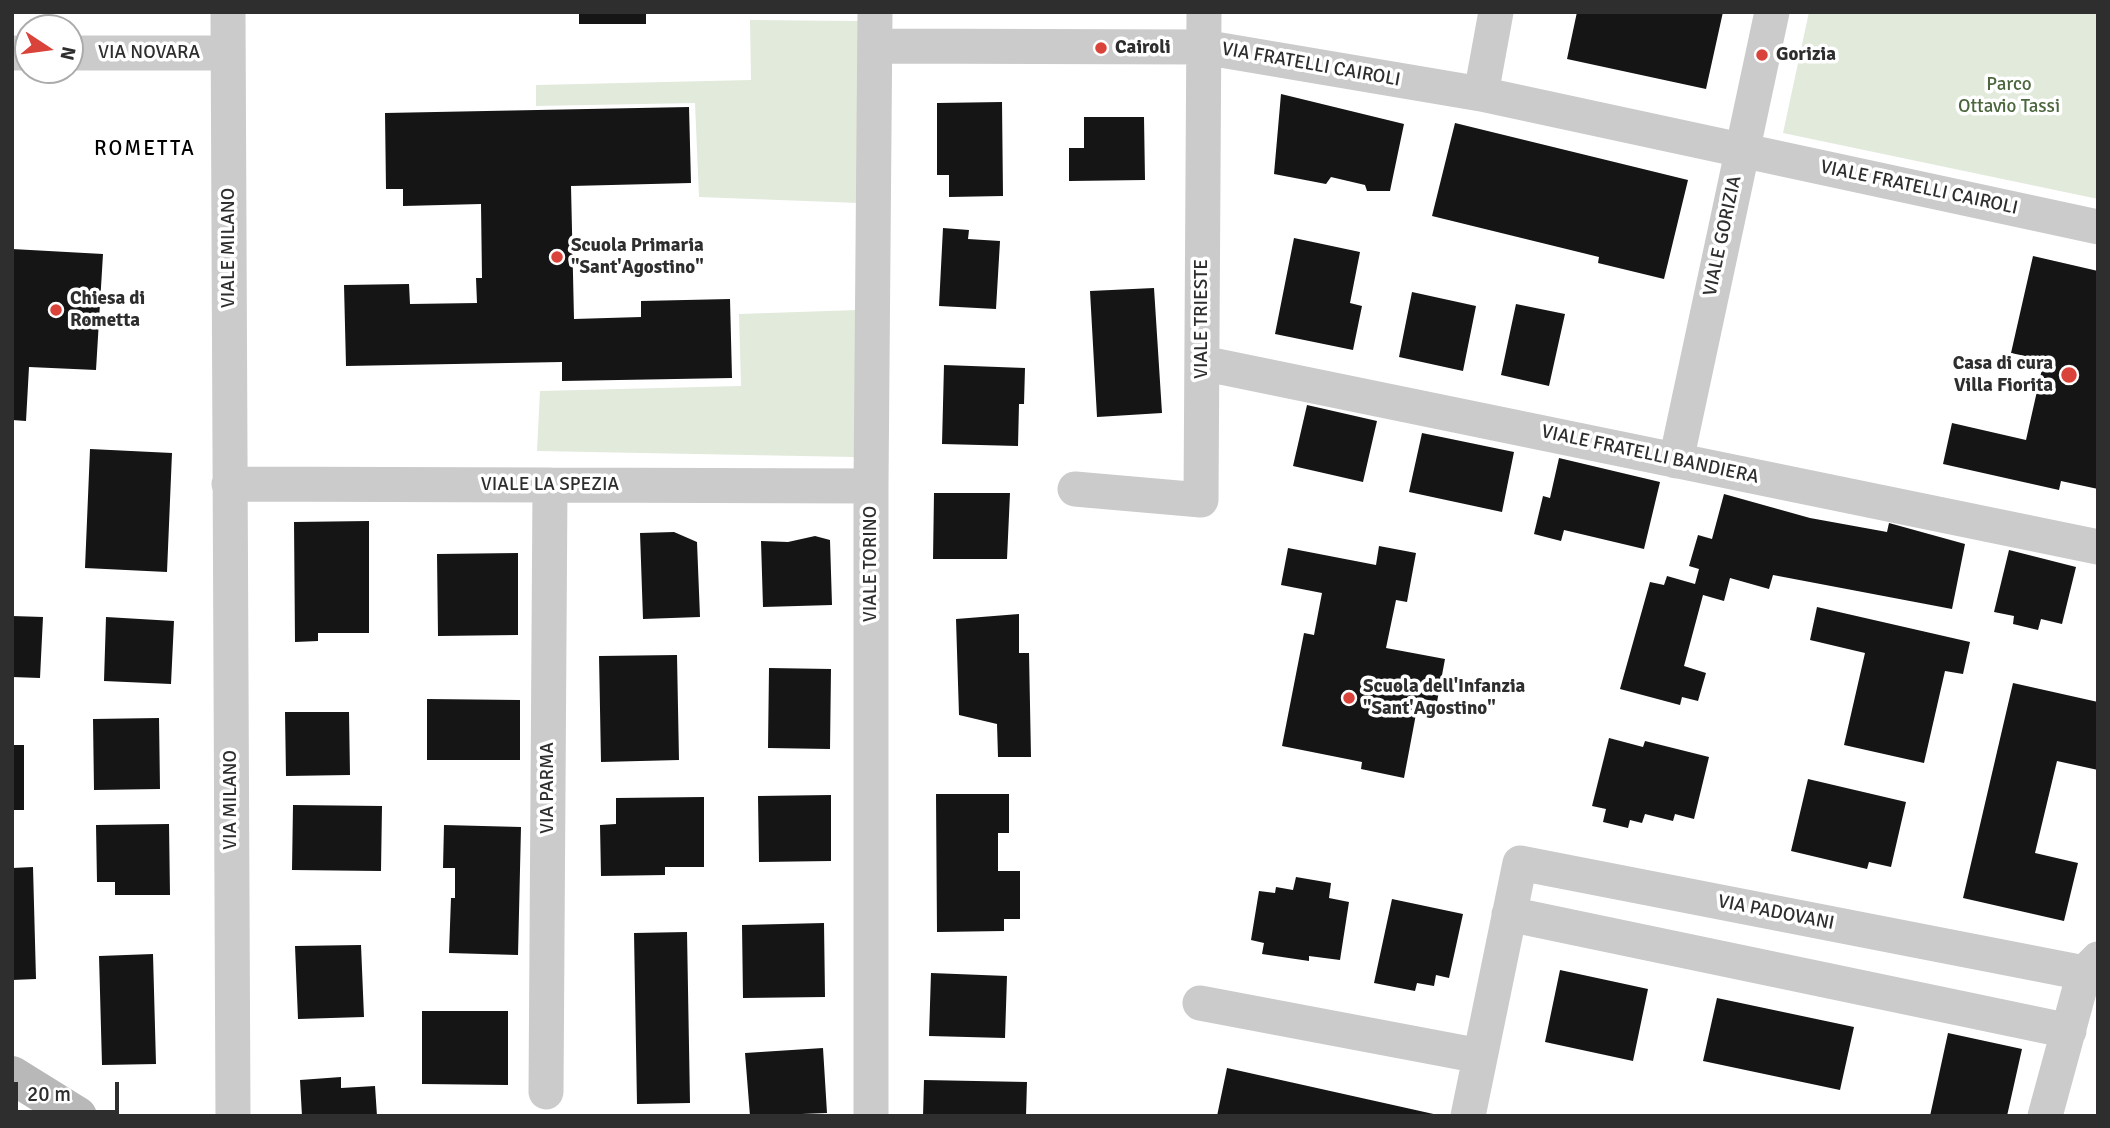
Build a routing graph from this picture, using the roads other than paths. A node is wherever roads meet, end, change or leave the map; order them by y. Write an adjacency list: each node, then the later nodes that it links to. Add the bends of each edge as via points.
1 (228, 12): 8 (street, VIALE MILANO)
2 (1204, 12): 6 (street, VIALE TRIESTE)
3 (1496, 12): 9 (street)
4 (1772, 12): 10 (street, VIALE GORIZIA)
5 (875, 29): 6 (street, VIA FRATELLI CAIROLI); 16 (street, VIALE TORINO)
6 (1203, 47): 9 (street, VIA FRATELLI CAIROLI); 12 (street, VIALE TRIESTE)
7 (84, 53): 8 (street, VIA NOVARA)
8 (228, 53): 14 (street, VIALE MILANO)
9 (1481, 94): 10 (street, VIA FRATELLI CAIROLI)
10 (1741, 150): 11 (street, VIALE FRATELLI CAIROLI); 13 (street, VIALE GORIZIA)
11 (2098, 227)
12 (1202, 363): 13 (street, VIALE FRATELLI BANDIERA); 17 (street, VIALE TRIESTE, via 1201,500)
13 (1676, 461): 18 (street, VIALE FRATELLI BANDIERA)
14 (229, 484): 15 (street, VIALE LA SPEZIA); 27 (street, VIA MILANO)
15 (550, 485): 16 (street, VIALE LA SPEZIA); 25 (street, VIA PARMA)
16 (872, 486): 28 (street, VIALE TORINO)
17 (1075, 489)
18 (2098, 547)
19 (1509, 914): 20 (street, VIA PADOVANI, via 1520,863); 22 (street); 23 (street, VIA PADOVANI)
20 (2091, 966): 22 (street)
21 (1199, 1003): 23 (street)
22 (2069, 1031): 30 (street)
23 (1480, 1056): 29 (street, VIA PADOVANI)
24 (12, 1075): 26 (main road)
25 (546, 1092)
26 (78, 1116)
27 (233, 1116)
28 (871, 1116)
29 (1468, 1116)
30 (2045, 1116)

